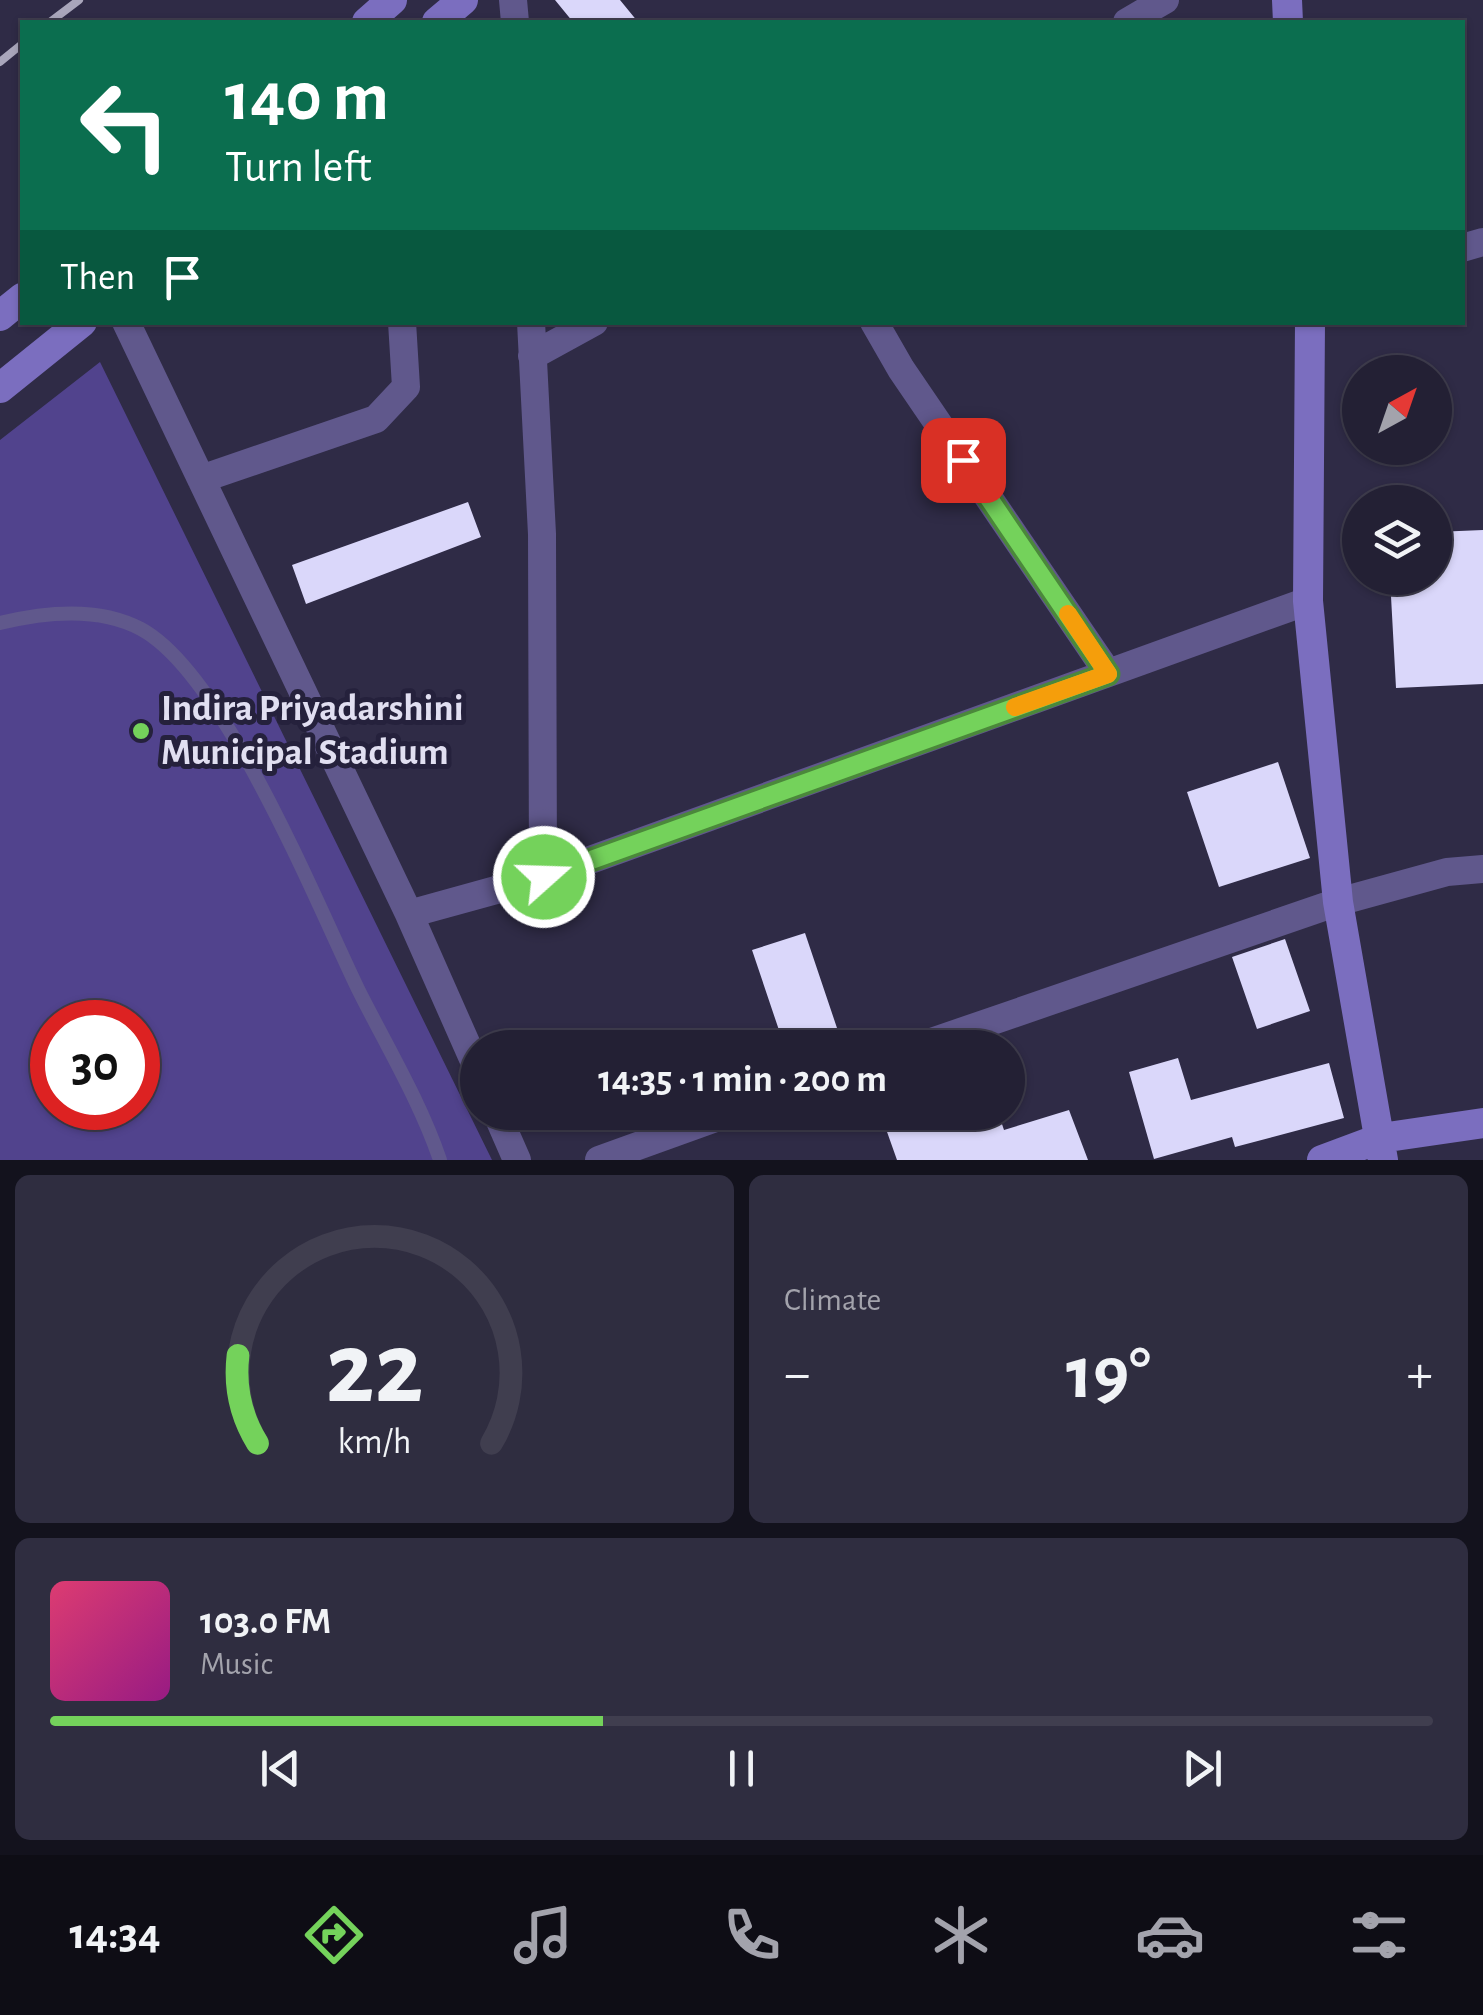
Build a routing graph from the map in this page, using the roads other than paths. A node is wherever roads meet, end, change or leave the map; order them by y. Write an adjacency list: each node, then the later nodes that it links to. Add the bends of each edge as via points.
1 (392, 0): 4 (street)
2 (463, 0): 5 (street)
3 (1165, 0): 6 (street)
4 (369, 20)
5 (439, 20)
6 (1130, 20)
7 (20, 300): 8 (street)
8 (0, 316)
9 (78, 325): 17 (street)
10 (127, 325): 18 (street)
11 (402, 325): 18 (street, via 406,387 376,419)
12 (531, 325): 16 (street)
13 (589, 325): 16 (street)
14 (876, 325): 21 (street)
15 (1310, 325): 19 (street)
16 (532, 356): 23 (street, via 542,534)
17 (0, 388)
18 (201, 479): 25 (street)
19 (1308, 602): 21 (street); 24 (street)
20 (0, 623): 32 (lane, via 84,613 138,627 192,675 247,760)
21 (1108, 674): 23 (street)
22 (1483, 868): 24 (street)
23 (544, 877): 25 (street)
24 (1338, 902): 27 (street); 31 (street)
25 (409, 914): 26 (street)
26 (460, 1030)
27 (966, 1030)
28 (1483, 1124): 31 (street)
29 (504, 1130): 33 (street)
30 (682, 1130): 34 (street)
31 (1382, 1149): 35 (street)
32 (440, 1160)
33 (517, 1160)
34 (599, 1160)
35 (1322, 1160)

